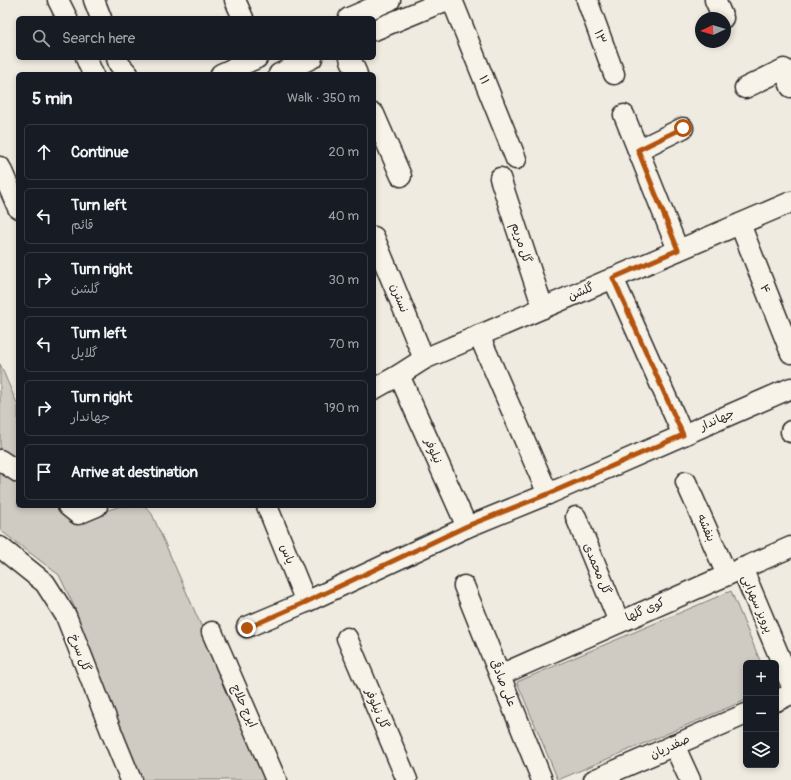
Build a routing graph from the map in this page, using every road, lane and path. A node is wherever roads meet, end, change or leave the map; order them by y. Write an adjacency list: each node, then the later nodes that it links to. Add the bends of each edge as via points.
1 (58, 0): 10 (street)
2 (94, 0): 11 (street)
3 (235, 0): 12 (street)
4 (447, 0): 14 (street)
5 (452, 0): 32 (street, ۱۱)
6 (586, 0): 25 (street, ۱۳)
7 (716, 0): 9 (street)
8 (378, 2): 13 (street)
9 (721, 12)
10 (66, 16)
11 (100, 16)
12 (242, 16)
13 (353, 16)
14 (376, 29)
15 (87, 60): 20 (street)
16 (118, 60): 21 (street)
17 (252, 60): 22 (street)
18 (308, 60): 23 (street)
19 (351, 60): 24 (street)
20 (92, 72)
21 (126, 72)
22 (226, 72)
23 (282, 72)
24 (356, 72)
25 (614, 74)
26 (791, 87): 27 (street, via 784,69)
27 (745, 88)
28 (624, 115): 31 (street)
29 (376, 119): 34 (street)
30 (683, 128): 31 (street)
31 (638, 150): 40 (street)
32 (516, 159)
33 (5, 168): 36 (street)
34 (401, 176)
35 (500, 178): 42 (street, گل مریم)
36 (16, 202)
37 (791, 202): 38 (street, گلشن)
38 (740, 224): 40 (street, گلشن); 44 (street, ۴)
39 (376, 242): 45 (street, نسترن)
40 (678, 250): 41 (street, گلشن)
41 (613, 278): 42 (street, گلشن); 49 (street)
42 (543, 308): 43 (street, گلشن)
43 (479, 335): 45 (street, گلشن); 53 (street)
44 (791, 353)
45 (424, 359): 46 (street, گلشن)
46 (399, 375): 47 (street, گلشن); 56 (street, نیلوفر)
47 (376, 388)
48 (791, 388): 49 (street, جهاندار)
49 (683, 435): 53 (street, جهاندار)
50 (0, 460): 51 (street)
51 (16, 471)
52 (686, 482): 59 (street, بنفشه)
53 (548, 494): 56 (street, جهاندار)
54 (268, 508): 61 (street, یاس)
55 (576, 517): 62 (street, گل محمدی)
56 (467, 526): 61 (street, جهاندار)
57 (0, 547): 72 (street, گل سرخ, via 45,583 66,616)
58 (791, 547): 59 (street, کوی گلها)
59 (734, 572): 62 (street, کوی گلها); 67 (street, پرویز سهرابی)
60 (464, 586): 66 (street, علی صادقی)
61 (306, 602): 63 (street, جهاندار)
62 (619, 622): 66 (street, کوی گلها)
63 (247, 628)
64 (212, 632): 73 (street, ایرج حلاج)
65 (347, 638): 74 (street, گل نیلوفر)
66 (500, 675): 75 (street, علی صادقی)
67 (791, 684)
68 (791, 694): 69 (street)
69 (779, 699)
70 (743, 715): 71 (street, صفدریان)
71 (674, 745): 76 (street, صفدریان); 77 (street)
72 (131, 780)
73 (276, 780)
74 (407, 780)
75 (542, 780)
76 (594, 780)
77 (690, 780)

